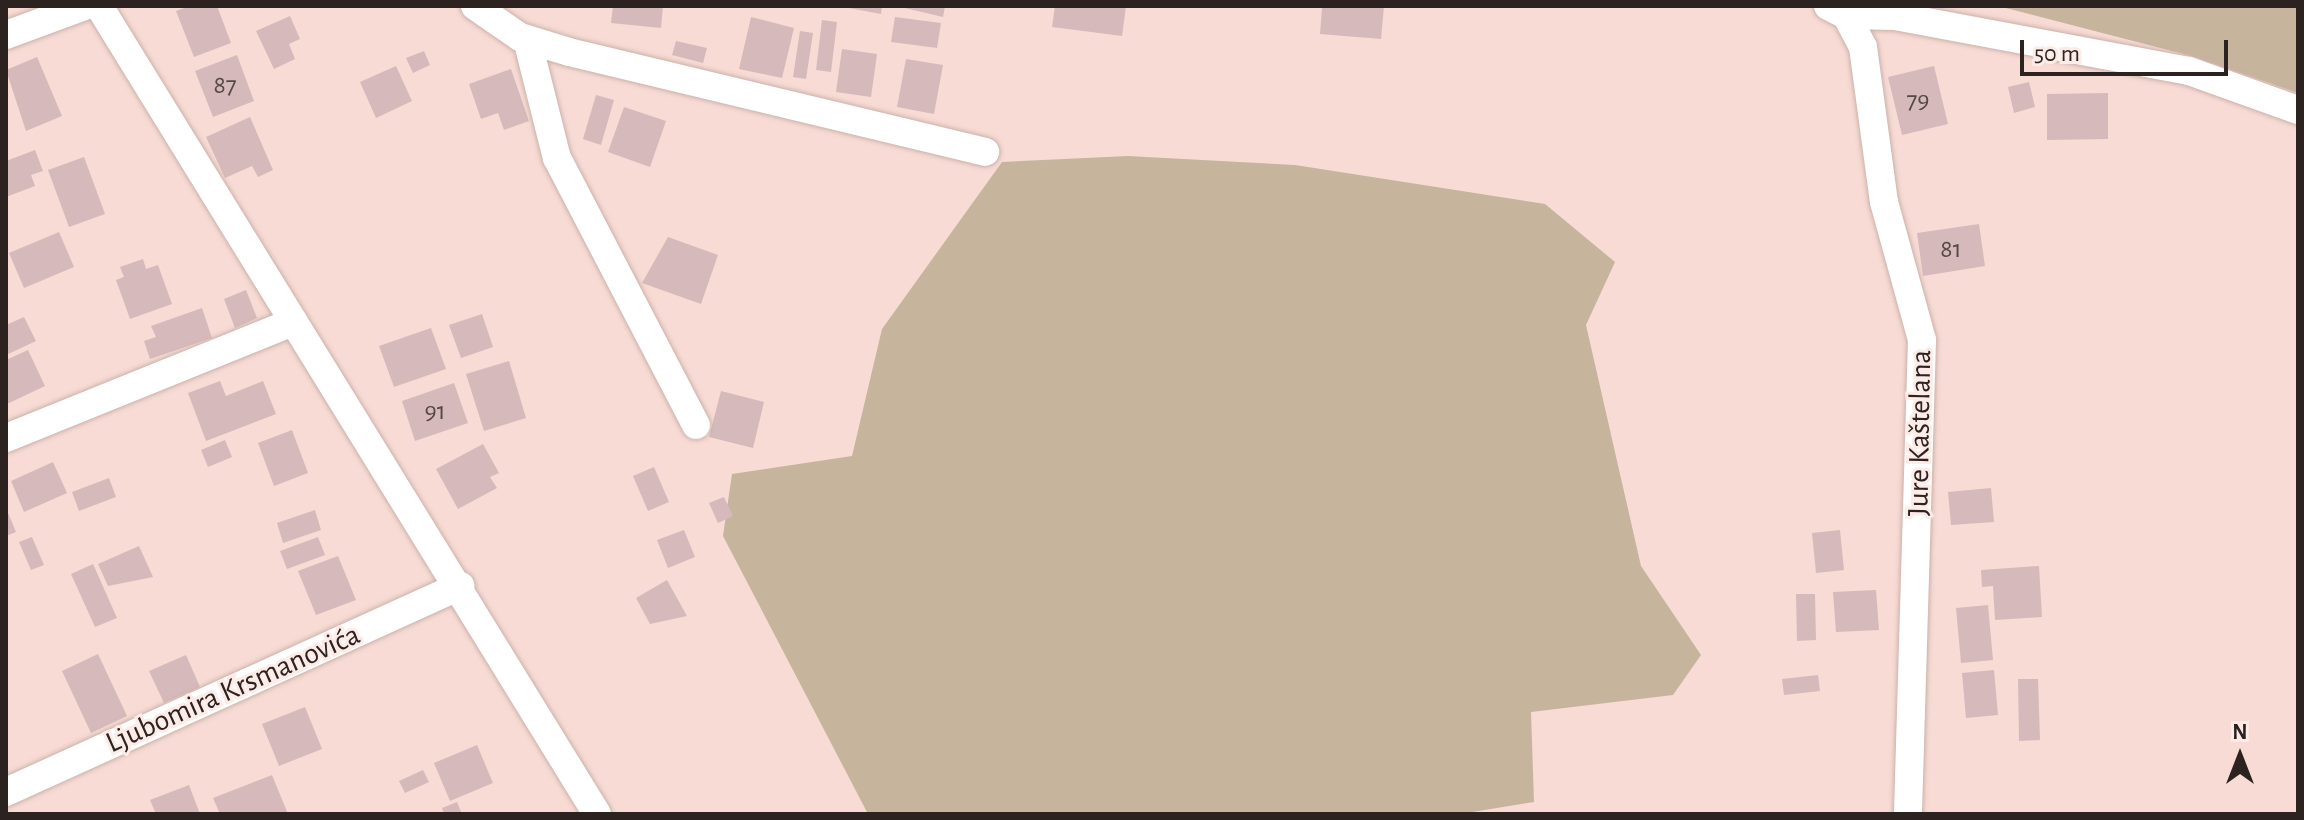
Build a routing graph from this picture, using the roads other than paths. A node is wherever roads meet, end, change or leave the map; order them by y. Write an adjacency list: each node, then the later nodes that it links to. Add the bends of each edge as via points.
1 (85, 6): 5 (street)
2 (99, 6): 9 (street)
3 (483, 9): 6 (street)
4 (1837, 11): 7 (street, Jure Kaštelana, via 1895,16 2136,59); 15 (street, Jure Kaštelana, via 1863,47 1884,202 1922,340)
5 (6, 35)
6 (527, 39): 8 (street); 10 (street, via 557,158)
7 (2298, 110)
8 (985, 152)
9 (293, 322): 11 (street); 12 (street)
10 (696, 425)
11 (6, 438)
12 (460, 586): 13 (street, Ljubomira Krsmanovića); 14 (street)
13 (6, 792)
14 (597, 814)
15 (1908, 814)

